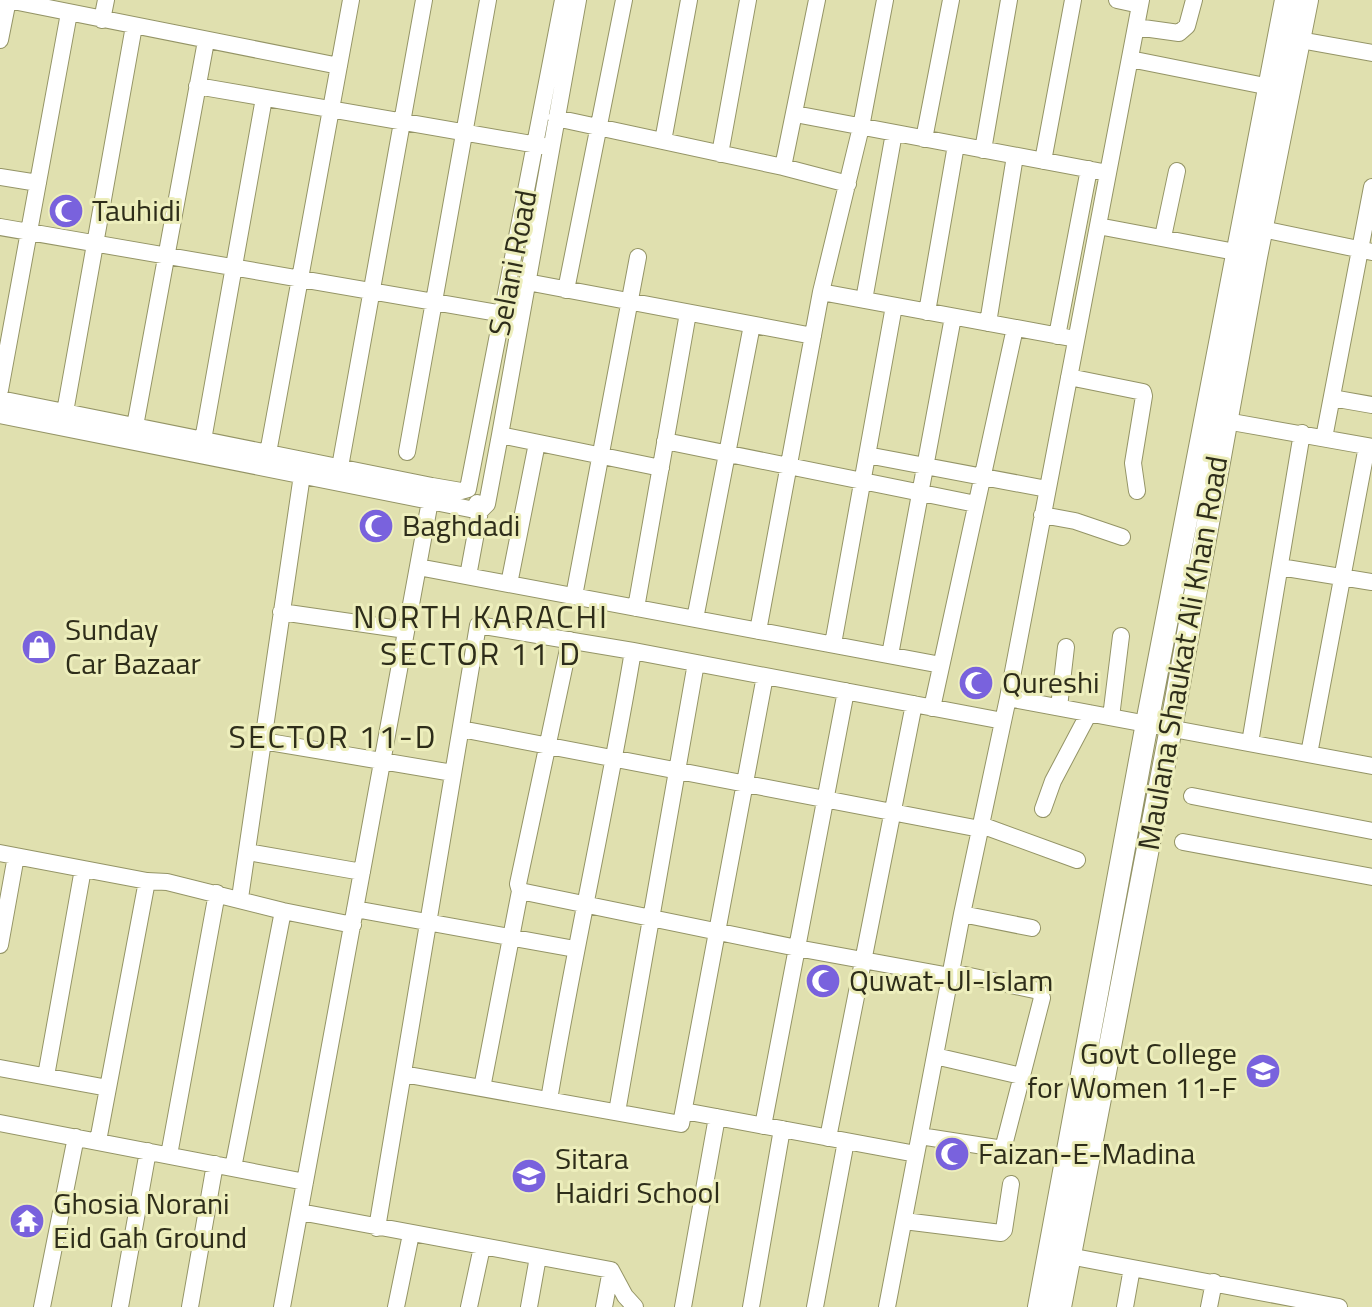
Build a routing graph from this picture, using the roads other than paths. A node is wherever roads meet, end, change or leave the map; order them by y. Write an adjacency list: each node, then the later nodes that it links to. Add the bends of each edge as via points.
1 (8, 0): 21 (street); 26 (street)
2 (106, 0): 23 (street)
3 (351, 0): 31 (street)
4 (424, 0): 38 (street)
5 (488, 0): 41 (street)
6 (563, 0): 46 (street, Selani Road)
7 (578, 0): 37 (street, Selani Road)
8 (624, 0): 39 (street)
9 (689, 0): 44 (street)
10 (746, 0): 48 (street)
11 (817, 0): 36 (street)
12 (885, 0): 40 (street)
13 (951, 0): 43 (street)
14 (1009, 0): 47 (street)
15 (1073, 0): 50 (street)
16 (1117, 0): 20 (street)
17 (1194, 0): 25 (street, via 1187,26 1179,33)
18 (1286, 0): 33 (main road, Maulana Shaukat Ali Khan Road)
19 (1307, 0): 27 (main road, Maulana Shaukat Ali Khan Road)
20 (1140, 2): 25 (street)
21 (37, 3): 22 (street)
22 (69, 13): 23 (street); 56 (street)
23 (102, 20): 24 (street)
24 (134, 26): 28 (street); 64 (street)
25 (1136, 27): 30 (street)
26 (0, 40)
27 (1300, 40): 29 (street); 61 (main road, Maulana Shaukat Ali Khan Road)
28 (206, 41): 31 (street); 32 (street)
29 (1372, 53)
30 (1130, 59): 33 (street); 54 (street)
31 (339, 66): 35 (street)
32 (197, 86): 34 (street); 67 (street)
33 (1270, 87): 66 (main road, Maulana Shaukat Ali Khan Road)
34 (264, 98): 35 (street); 69 (street)
35 (331, 109): 38 (street); 70 (street)
36 (795, 114): 40 (street); 51 (street)
37 (556, 118): 39 (street); 46 (street, Selani Road)
38 (402, 121): 41 (street); 73 (street)
39 (598, 127): 44 (street); 72 (street)
40 (861, 127): 42 (street); 57 (street)
41 (464, 132): 46 (street); 76 (street)
42 (894, 133): 43 (street); 75 (street)
43 (924, 139): 45 (street)
44 (663, 141): 48 (street)
45 (956, 145): 47 (street); 79 (street)
46 (543, 146): 71 (street, Selani Road); 81 (street, Selani Road)
47 (983, 150): 49 (street)
48 (720, 154): 51 (street)
49 (1015, 156): 50 (street); 84 (street)
50 (1043, 161): 52 (street)
51 (783, 167): 57 (street)
52 (1089, 169): 54 (street); 88 (street)
53 (1177, 171): 63 (street)
54 (1108, 173): 59 (street)
55 (0, 177): 56 (street)
56 (38, 183): 62 (street)
57 (848, 184): 74 (street)
58 (1372, 187): 65 (street)
59 (1098, 226): 63 (street); 89 (street)
60 (0, 227): 62 (street)
61 (1262, 229): 65 (street); 66 (main road, Maulana Shaukat Ali Khan Road)
62 (29, 232): 64 (street); 91 (street)
63 (1163, 237): 66 (street)
64 (95, 243): 67 (street); 95 (street)
65 (1366, 251): 92 (street)
66 (1248, 255): 97 (main road, Maulana Shaukat Ali Khan Road); 156 (main road, Maulana Shaukat Ali Khan Road)
67 (166, 256): 69 (street); 98 (street)
68 (638, 257): 77 (street)
69 (234, 267): 70 (street); 102 (street)
70 (300, 278): 73 (street); 107 (street)
71 (527, 282): 72 (street); 82 (street, Selani Road)
72 (566, 290): 77 (street)
73 (372, 291): 76 (street); 112 (street)
74 (821, 292): 75 (street); 87 (street)
75 (864, 300): 78 (street)
76 (434, 302): 81 (street); 106 (street)
77 (629, 302): 80 (street); 110 (street)
78 (894, 306): 79 (street); 109 (street)
79 (927, 312): 83 (street)
80 (688, 313): 85 (street); 103 (street)
81 (504, 314): 82 (street); 118 (street, Selani Road)
82 (521, 317): 100 (street, Selani Road)
83 (953, 317): 84 (street); 111 (street)
84 (988, 323): 86 (street)
85 (752, 325): 87 (street); 108 (street)
86 (1015, 328): 88 (street); 116 (street)
87 (813, 336): 114 (street)
88 (1057, 336): 89 (street)
89 (1076, 339): 90 (street)
90 (1069, 377): 119 (street); 120 (street, via 1143,392 1133,463)
91 (0, 390)
92 (1332, 398): 94 (street); 101 (street)
93 (0, 399): 95 (street)
94 (1372, 405)
95 (65, 412): 98 (street)
96 (0, 415): 115 (street)
97 (1226, 421): 99 (street); 157 (main road, Maulana Shaukat Ali Khan Road)
98 (135, 426): 102 (street)
99 (1302, 433): 101 (street); 128 (street)
100 (500, 435): 104 (street); 124 (street, Selani Road, via 487,504)
101 (1324, 438): 105 (street)
102 (203, 440): 107 (street)
103 (665, 441): 108 (street); 113 (street)
104 (537, 443): 110 (street); 132 (street)
105 (1369, 446): 130 (street)
106 (407, 452)
107 (268, 453): 112 (street)
108 (726, 454): 114 (street); 136 (street)
109 (867, 455): 111 (street); 117 (street)
110 (600, 456): 113 (street); 133 (street)
111 (925, 465): 116 (street); 122 (street)
112 (340, 467): 121 (street)
113 (661, 468): 134 (street)
114 (789, 468): 117 (street); 138 (street)
115 (302, 475): 121 (street); 135 (street)
116 (982, 477): 119 (street); 123 (street)
117 (862, 482): 122 (street); 141 (street)
118 (468, 489): 121 (street); 124 (street)
119 (1047, 489): 125 (street)
120 (1137, 491)
121 (431, 493): 124 (street); 127 (street)
122 (920, 493): 123 (street); 144 (street)
123 (976, 504): 146 (street)
124 (480, 511): 129 (street, Selani Road)
125 (1042, 515): 126 (street); 149 (street)
126 (1122, 537)
127 (418, 567): 129 (street); 137 (street)
128 (1280, 567): 130 (street); 160 (street)
129 (468, 576): 132 (street)
130 (1342, 576): 131 (street); 162 (street)
131 (1372, 582)
132 (509, 584): 133 (street)
133 (574, 596): 134 (street)
134 (636, 608): 136 (street)
135 (281, 612): 137 (street); 159 (street)
136 (695, 619): 138 (street)
137 (406, 630): 164 (street)
138 (758, 631): 141 (street)
139 (1121, 636): 154 (street)
140 (570, 640): 143 (street); 158 (street, via 478,625); 161 (street)
141 (833, 644): 144 (street)
142 (1066, 647): 151 (street)
143 (633, 651): 145 (street); 163 (street)
144 (890, 655): 146 (street)
145 (696, 663): 147 (street); 166 (street)
146 (941, 665): 152 (street)
147 (765, 676): 148 (street); 168 (street)
148 (846, 691): 150 (street); 170 (street)
149 (1008, 698): 151 (street); 155 (street)
150 (914, 704): 152 (street); 172 (street)
151 (1059, 707): 153 (street)
152 (932, 708): 155 (street)
153 (1089, 713): 154 (street); 171 (street)
154 (1111, 717): 156 (street)
155 (1003, 721): 173 (street)
156 (1147, 723): 157 (street); 250 (main road, Maulana Shaukat Ali Khan Road)
157 (1171, 728): 160 (street); 231 (main road, Maulana Shaukat Ali Khan Road)
158 (461, 729): 161 (street); 167 (street)
159 (263, 741): 164 (street); 176 (street)
160 (1250, 743): 162 (street)
161 (548, 745): 163 (street); 183 (street)
162 (1309, 754): 165 (street)
163 (615, 758): 166 (street); 186 (street)
164 (382, 760): 167 (street); 180 (street)
165 (1372, 764)
166 (677, 770): 168 (street); 190 (street)
167 (453, 773): 191 (street)
168 (745, 783): 170 (street); 193 (street)
169 (1192, 796): 174 (street)
170 (827, 798): 172 (street); 196 (street)
171 (1043, 809)
172 (891, 812): 173 (street); 198 (street)
173 (981, 827): 178 (street); 188 (street)
174 (1372, 831)
175 (1183, 842): 181 (street)
176 (248, 852): 180 (street); 185 (street)
177 (8, 855): 179 (street); 195 (street)
178 (1077, 860)
179 (83, 869): 182 (street); 203 (street)
180 (362, 872): 189 (street)
181 (1372, 877)
182 (147, 881): 184 (street); 205 (street)
183 (520, 891): 186 (street); 194 (street)
184 (217, 893): 185 (street); 221 (street)
185 (240, 898): 187 (street)
186 (584, 905): 190 (street); 197 (street)
187 (283, 911): 189 (street); 223 (street)
188 (962, 914): 192 (street); 199 (street)
189 (354, 917): 191 (street); 224 (street)
190 (650, 917): 193 (street); 209 (street)
191 (428, 921): 194 (street); 202 (street)
192 (1032, 928)
193 (718, 931): 196 (street); 208 (street)
194 (510, 937): 197 (street); 206 (street)
195 (0, 945)
196 (797, 948): 198 (street); 212 (street)
197 (575, 949): 207 (street)
198 (863, 960): 199 (street); 216 (street)
199 (951, 974): 200 (street); 204 (street, via 1041,992)
200 (935, 1056): 204 (street); 214 (street)
201 (0, 1068): 203 (street)
202 (403, 1074): 206 (street); 228 (street)
203 (46, 1076): 205 (street)
204 (1021, 1076): 214 (street, via 1001,1150)
205 (108, 1088): 217 (street)
206 (482, 1088): 207 (street)
207 (549, 1100): 209 (street)
208 (684, 1111): 209 (street, via 681,1124); 210 (street)
209 (617, 1112)
210 (717, 1117): 212 (street); 246 (street)
211 (0, 1123): 215 (street)
212 (763, 1126): 213 (street)
213 (782, 1129): 216 (street); 247 (street)
214 (920, 1136): 220 (street)
215 (76, 1137): 217 (street); 237 (street)
216 (828, 1138): 218 (street)
217 (98, 1141): 219 (street)
218 (846, 1141): 220 (street); 248 (street)
219 (148, 1151): 221 (street); 238 (street)
220 (916, 1154): 227 (street)
221 (169, 1155): 222 (street)
222 (215, 1164): 223 (street); 239 (street)
223 (233, 1168): 224 (street)
224 (305, 1182): 226 (street)
225 (1011, 1184): 227 (street, via 1001,1233)
226 (300, 1212): 228 (street); 240 (street)
227 (904, 1221): 249 (street)
228 (377, 1228): 229 (street)
229 (411, 1234): 230 (street); 241 (street)
230 (482, 1247): 232 (street); 242 (street)
231 (1069, 1256): 233 (street); 251 (main road, Maulana Shaukat Ali Khan Road)
232 (538, 1257): 234 (street); 243 (street)
233 (1132, 1268): 235 (street); 252 (street)
234 (611, 1270): 244 (street); 245 (street)
235 (1214, 1282): 236 (street); 253 (street)
236 (1276, 1301): 254 (street)
237 (42, 1307)
238 (120, 1307)
239 (190, 1307)
240 (282, 1307)
241 (396, 1307)
242 (469, 1307)
243 (529, 1307)
244 (604, 1307)
245 (635, 1307)
246 (683, 1307)
247 (751, 1307)
248 (815, 1307)
249 (887, 1307)
250 (1039, 1307)
251 (1060, 1307)
252 (1125, 1307)
253 (1209, 1307)
254 (1339, 1307)

